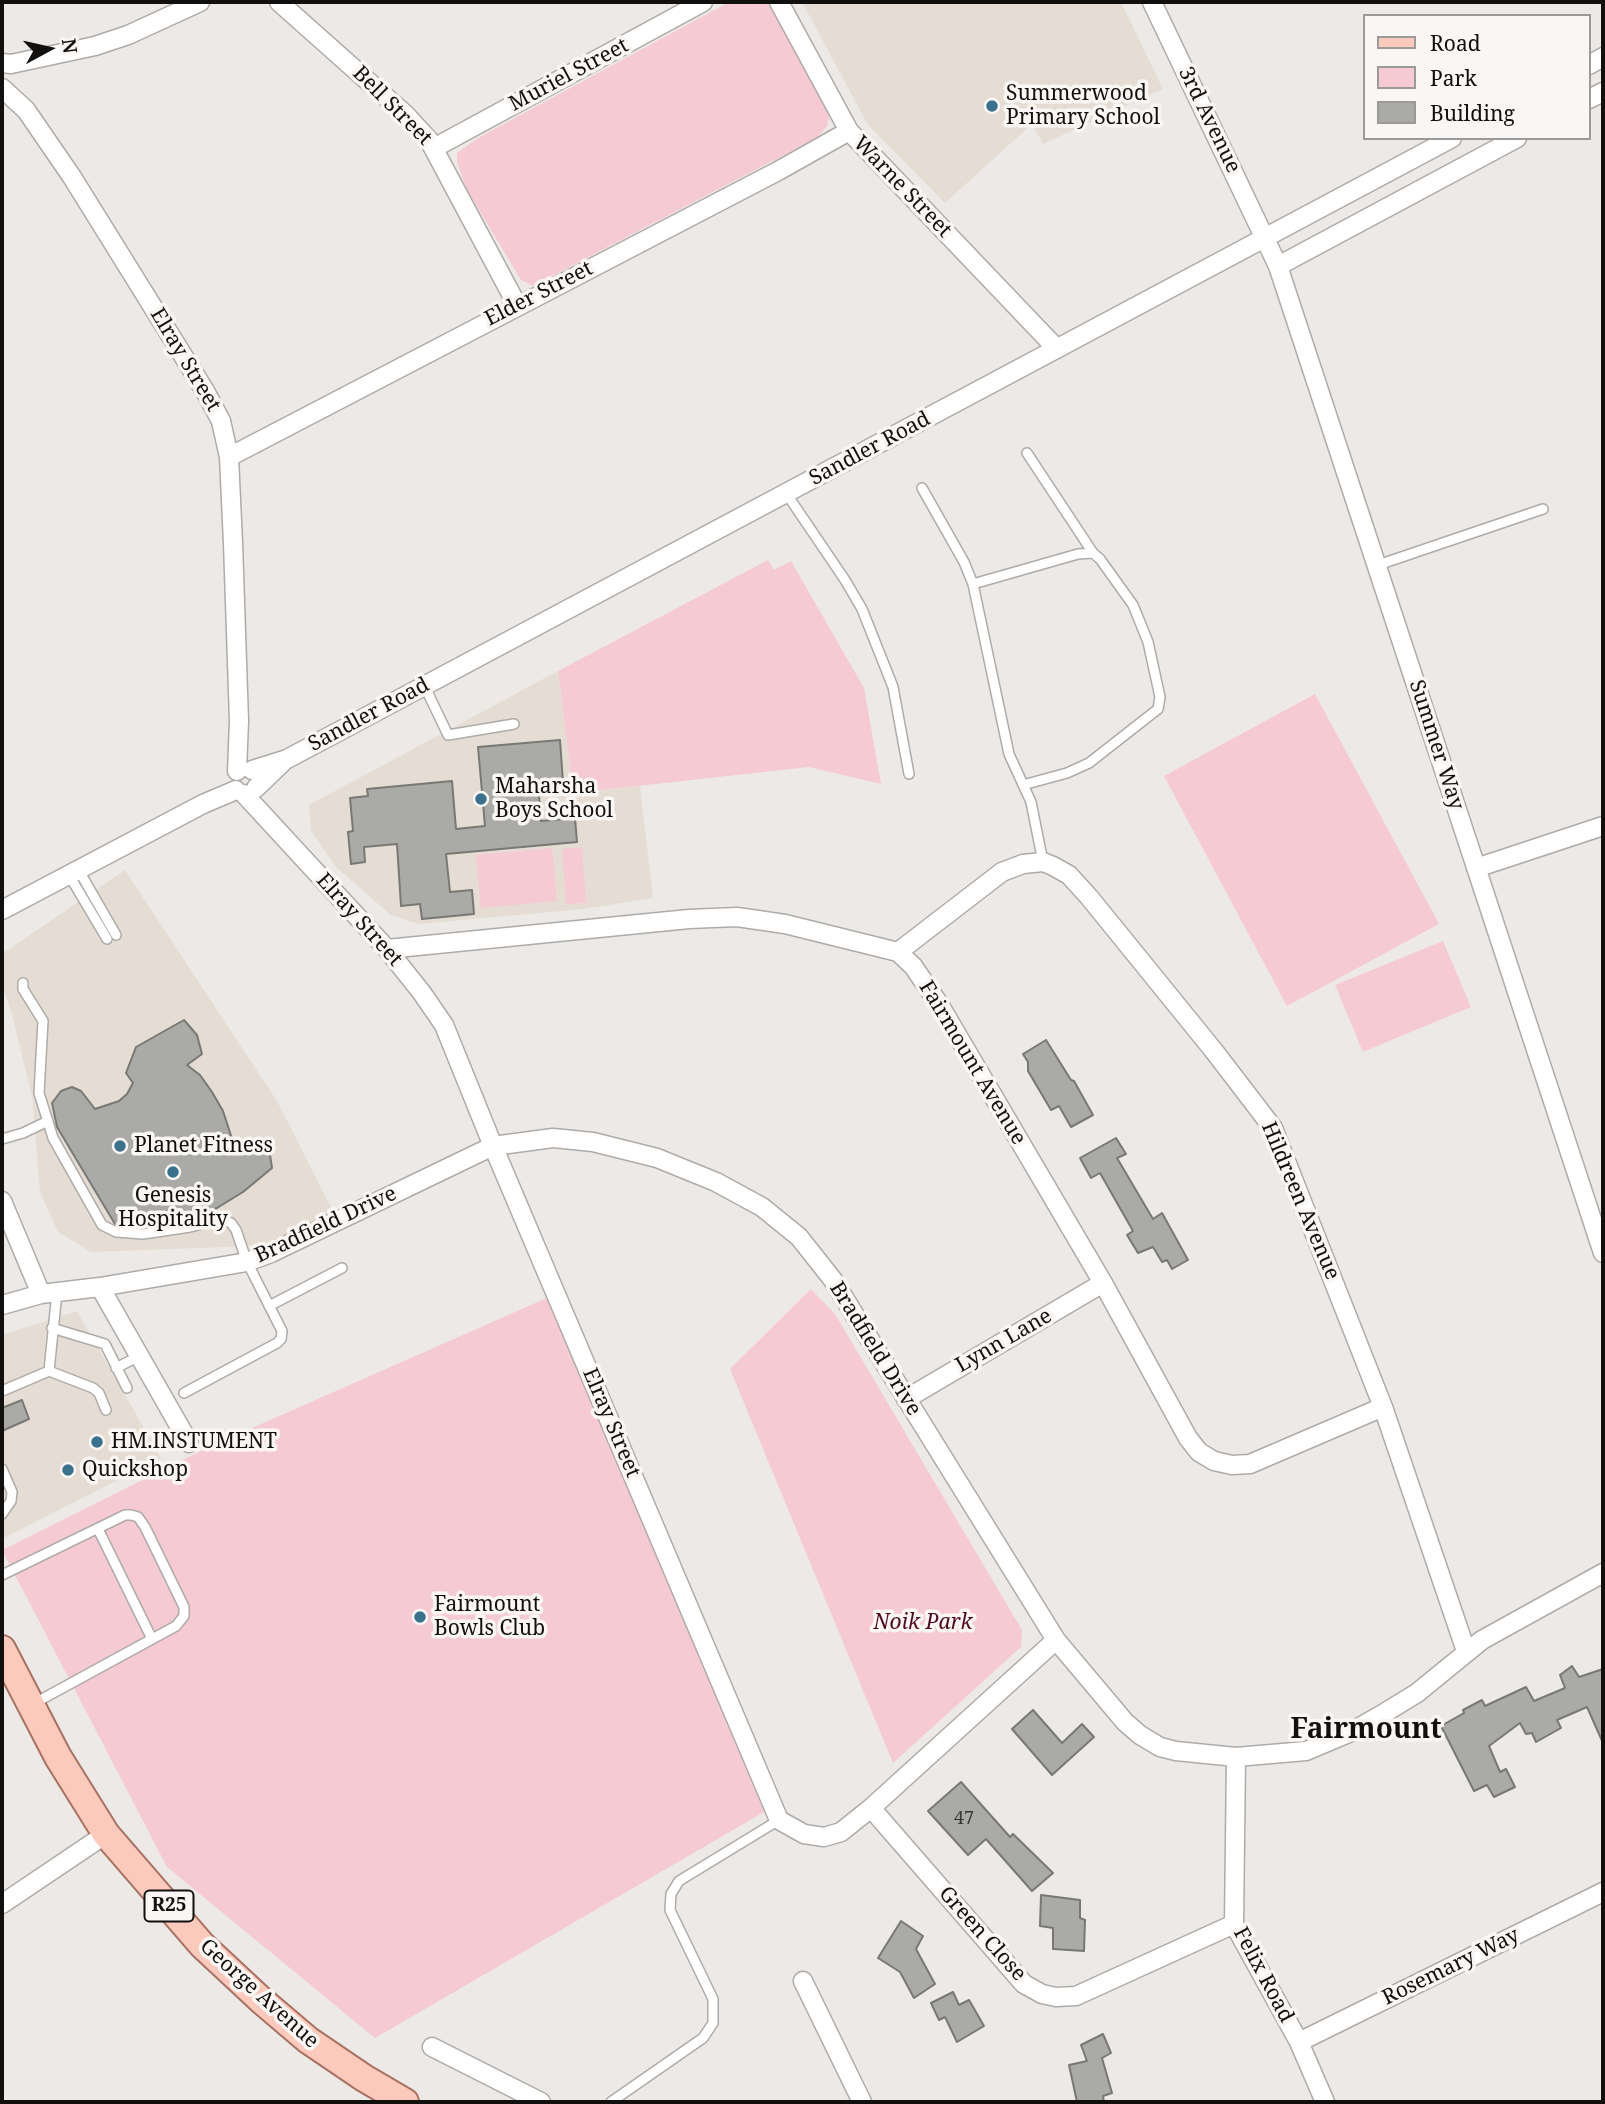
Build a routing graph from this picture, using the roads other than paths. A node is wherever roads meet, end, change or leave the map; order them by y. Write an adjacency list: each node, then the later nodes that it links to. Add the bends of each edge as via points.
1 (200, 2): 6 (street, via 95,46)
2 (279, 2): 11 (street, Bell Street, via 406,115)
3 (703, 2): 11 (street, Muriel Street)
4 (779, 2): 8 (street, Warne Street)
5 (1152, 2): 12 (street, 3rd Avenue)
6 (5, 65)
7 (2, 88): 17 (street, Elray Street, via 26,110 72,177 205,391 221,421)
8 (849, 131): 14 (street, Elder Street); 15 (street, Warne Street)
9 (1448, 140): 12 (street, Sandler Road)
10 (1513, 140): 13 (street)
11 (434, 148): 14 (street, Bell Street)
12 (1266, 238): 13 (street, Summer Way); 15 (street, Sandler Road)
13 (1278, 266): 22 (street, Summer Way)
14 (517, 305): 17 (street, Elder Street)
15 (1057, 349): 19 (street, Sandler Road)
16 (1027, 453): 21 (lane)
17 (229, 457): 27 (street, Elray Street)
18 (922, 488): 23 (lane)
19 (786, 493): 24 (street, Sandler Road); 26 (lane, via 862,609 893,687)
20 (1543, 509): 22 (lane)
21 (1093, 553): 23 (lane); 28 (lane, via 1124,590 1139,617 1160,705 1089,763)
22 (1378, 565): 31 (street, Summer Way)
23 (973, 584): 28 (lane, via 1009,754)
24 (425, 685): 25 (lane, via 448,735); 27 (street, Sandler Road)
25 (514, 724)
26 (909, 774)
27 (245, 782): 32 (street, Sandler Road); 35 (street, Elray Street, via 268,819)
28 (1024, 785): 30 (lane, via 1035,814)
29 (1603, 826): 31 (street)
30 (1043, 862): 36 (street, via 1002,872); 58 (street, Hildreen Avenue, via 1069,875 1089,897 1273,1128)
31 (1476, 868): 42 (street, Summer Way)
32 (73, 872): 33 (street, Sandler Road); 34 (lane)
33 (2, 910)
34 (112, 937)
35 (387, 949): 36 (street, via 737,917); 40 (street, Elray Street, via 444,1025)
36 (898, 952): 45 (street, Fairmount Avenue, via 939,1004)
37 (23, 983): 38 (lane, via 43,1021 39,1093)
38 (48, 1121): 39 (lane); 43 (lane, via 102,1225 142,1234 222,1219 236,1230)
39 (2, 1139)
40 (493, 1146): 43 (street, Bradfield Drive); 57 (street, Bradfield Drive, via 553,1138 593,1142 657,1158 740,1193 799,1237 833,1280); 73 (street, Elray Street)
41 (2, 1201): 47 (street)
42 (1603, 1253)
43 (247, 1262): 46 (street, Bradfield Drive); 49 (lane)
44 (342, 1268): 49 (lane)
45 (1103, 1283): 57 (street, Lynn Lane); 58 (street, Fairmount Avenue, via 1188,1438 1214,1461 1250,1464)
46 (100, 1287): 47 (street, Bradfield Drive); 51 (street)
47 (49, 1293): 48 (street, Bradfield Drive); 50 (lane)
48 (2, 1306)
49 (269, 1306): 56 (lane, via 282,1331 281,1339)
50 (52, 1328): 52 (lane, via 105,1344); 53 (lane)
51 (139, 1356): 52 (lane); 60 (street)
52 (116, 1368): 55 (lane)
53 (49, 1371): 54 (lane); 59 (lane, via 93,1388)
54 (3, 1387)
55 (127, 1388)
56 (184, 1393)
57 (906, 1399): 67 (street, Bradfield Drive)
58 (1383, 1407): 69 (street, Hildreen Avenue)
59 (106, 1410)
60 (189, 1443)
61 (2, 1469): 62 (lane, via 12,1492)
62 (2, 1514)
63 (98, 1530): 65 (lane); 66 (lane); 66 (lane, via 131,1515 138,1517 151,1538 184,1607 176,1626)
64 (1603, 1573): 69 (street, Bradfield Drive)
65 (2, 1575)
66 (152, 1639): 70 (lane)
67 (1056, 1640): 71 (street, Bradfield Drive, via 1125,1722 1149,1741 1176,1751); 72 (street)
68 (2, 1649): 70 (main road, George Avenue / R25)
69 (1466, 1651): 71 (street, Bradfield Drive, via 1417,1693 1351,1732 1298,1753)
70 (30, 1706): 74 (main road, George Avenue / R25)
71 (1236, 1757): 77 (street, Felix Road)
72 (872, 1808): 73 (street, via 841,1832 824,1837 804,1834); 77 (street, Green Close, via 1024,1984 1042,1994 1076,1996)
73 (779, 1820): 83 (lane, via 680,1881 671,1894 670,1910 713,1999 713,2023 703,2038)
74 (107, 1835): 76 (street); 81 (main road, George Avenue / R25, via 202,1945 261,2000 308,2040)
75 (1603, 1892): 79 (street, Rosemary Way)
76 (2, 1903)
77 (1234, 1924): 79 (street, Felix Road)
78 (803, 1981): 84 (street)
79 (1298, 2042): 85 (street, Felix Road)
80 (432, 2047): 82 (street)
81 (405, 2102)
82 (541, 2102)
83 (611, 2102)
84 (862, 2102)
85 (1325, 2102)

